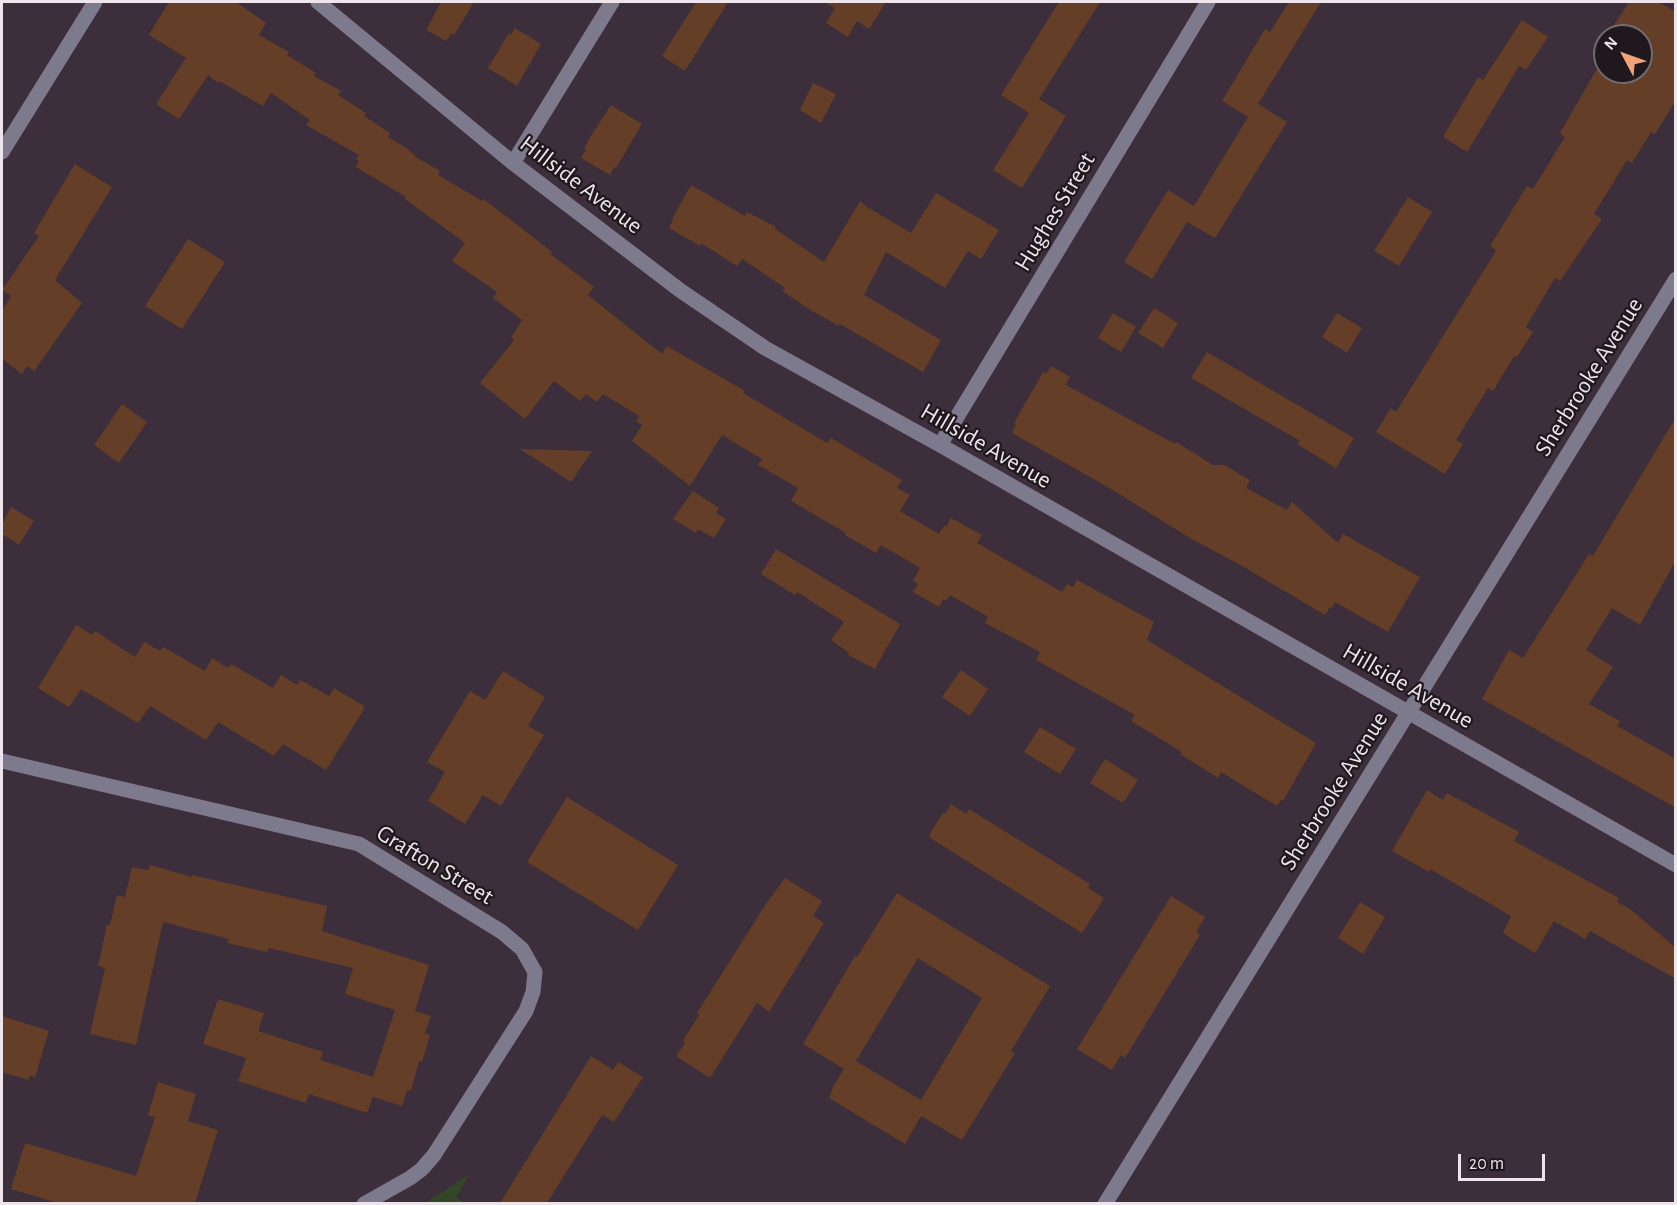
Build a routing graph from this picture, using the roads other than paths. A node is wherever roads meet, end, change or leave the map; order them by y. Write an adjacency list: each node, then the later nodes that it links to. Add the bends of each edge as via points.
1 (95, 2): 5 (street)
2 (318, 2): 6 (street, Hillside Avenue)
3 (612, 2): 6 (street)
4 (1208, 2): 8 (street, Hughes Street)
5 (2, 152)
6 (513, 163): 8 (street, Hillside Avenue, via 681,291 765,348)
7 (1676, 279): 9 (street, Sherbrooke Avenue)
8 (940, 445): 9 (street, Hillside Avenue)
9 (1409, 713): 11 (street, Hillside Avenue); 13 (street, Sherbrooke Avenue)
10 (2, 761): 12 (street, Grafton Street, via 359,844 502,932 522,949 535,972 526,1011 434,1155 410,1178)
11 (1676, 865)
12 (364, 1203)
13 (1105, 1203)

